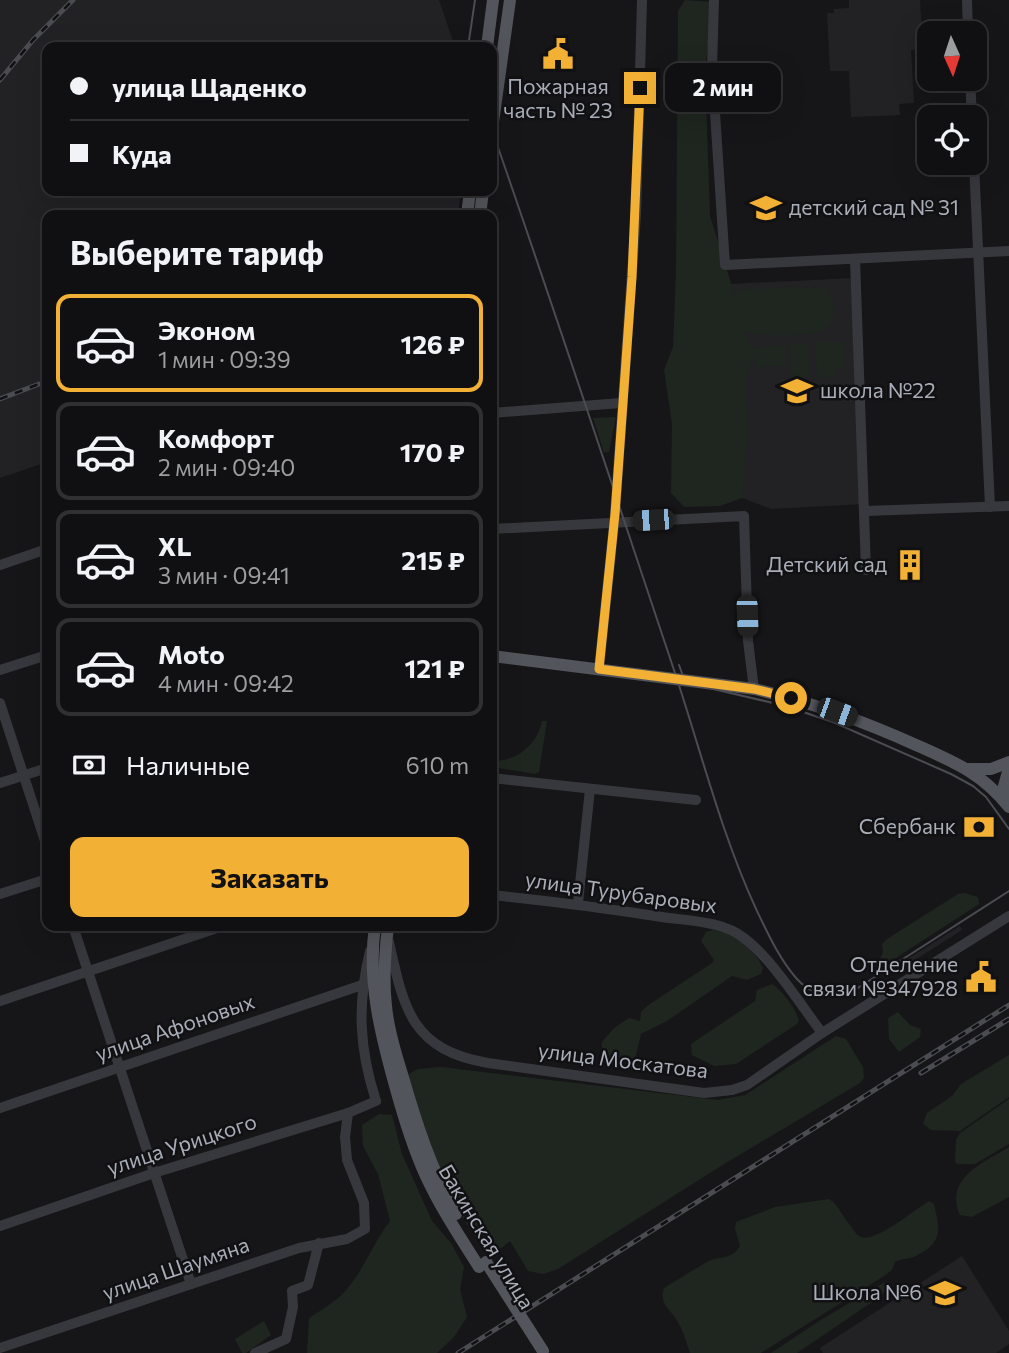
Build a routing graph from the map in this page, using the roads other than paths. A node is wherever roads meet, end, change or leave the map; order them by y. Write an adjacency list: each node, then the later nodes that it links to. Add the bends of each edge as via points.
1 (494, 0): 6 (main road)
2 (510, 0): 8 (main road)
3 (642, 0): 15 (street, via 636,215)
4 (714, 0): 14 (street, via 712,67 725,265)
5 (967, 0): 7 (street)
6 (491, 21): 8 (main road); 9 (main road)
7 (968, 21)
8 (507, 22): 10 (main road)
9 (488, 42)
10 (497, 93)
11 (975, 175): 13 (street)
12 (1009, 251): 13 (street)
13 (979, 252): 14 (street); 18 (street)
14 (855, 258): 19 (street)
15 (621, 403): 16 (street); 20 (street)
16 (497, 413)
17 (1009, 506): 18 (street)
18 (990, 507): 19 (street)
19 (865, 511): 24 (street)
20 (614, 522): 21 (street); 27 (street); 29 (street, via 744,516)
21 (497, 529)
22 (42, 551): 23 (street)
23 (0, 565)
24 (866, 570)
25 (42, 656): 28 (street)
26 (497, 657): 27 (main road)
27 (599, 669): 29 (main road)
28 (0, 670)
29 (754, 689): 32 (main road, via 860,720)
30 (0, 703): 35 (street)
31 (1009, 762): 32 (main road, via 980,771)
32 (966, 768): 40 (main road)
33 (1009, 768): 40 (main road, via 1004,786)
34 (42, 770): 35 (street)
35 (24, 775): 37 (street); 41 (street)
36 (497, 779): 38 (street)
37 (0, 783)
38 (590, 789): 39 (street); 45 (street)
39 (696, 800)
40 (1009, 807)
41 (42, 831)
42 (42, 881): 43 (street)
43 (0, 894)
44 (497, 895): 45 (street, улица Турубаровых)
45 (578, 903): 55 (street, улица Турубаровых, via 734,932 772,967)
46 (1009, 916): 55 (street, улица Москатова)
47 (75, 931): 52 (street)
48 (208, 931): 52 (street)
49 (381, 931): 55 (street, улица Москатова, via 413,1020 437,1047 467,1060 718,1093 747,1085)
50 (381, 931): 53 (street)
51 (381, 931): 64 (main road, Бакинская улица, via 374,980 378,1020 410,1137 440,1202)
52 (88, 971): 54 (street); 56 (street)
53 (362, 985): 56 (street, улица Афоновых); 58 (street, улица Урицкого, via 362,1034 376,1101)
54 (0, 1001)
55 (822, 1033)
56 (120, 1067): 57 (street, улица Афоновых); 59 (street)
57 (0, 1108)
58 (348, 1113): 59 (street, улица Урицкого); 61 (street, улица Шаумяна, via 347,1160 364,1203 365,1229 347,1240)
59 (155, 1173): 60 (street, улица Урицкого); 62 (street)
60 (0, 1226)
61 (318, 1243): 62 (street, улица Шаумяна); 65 (street, via 308,1285 292,1291 286,1339)
62 (191, 1284): 63 (street, улица Шаумяна)
63 (0, 1348)
64 (540, 1352)
65 (255, 1353)

